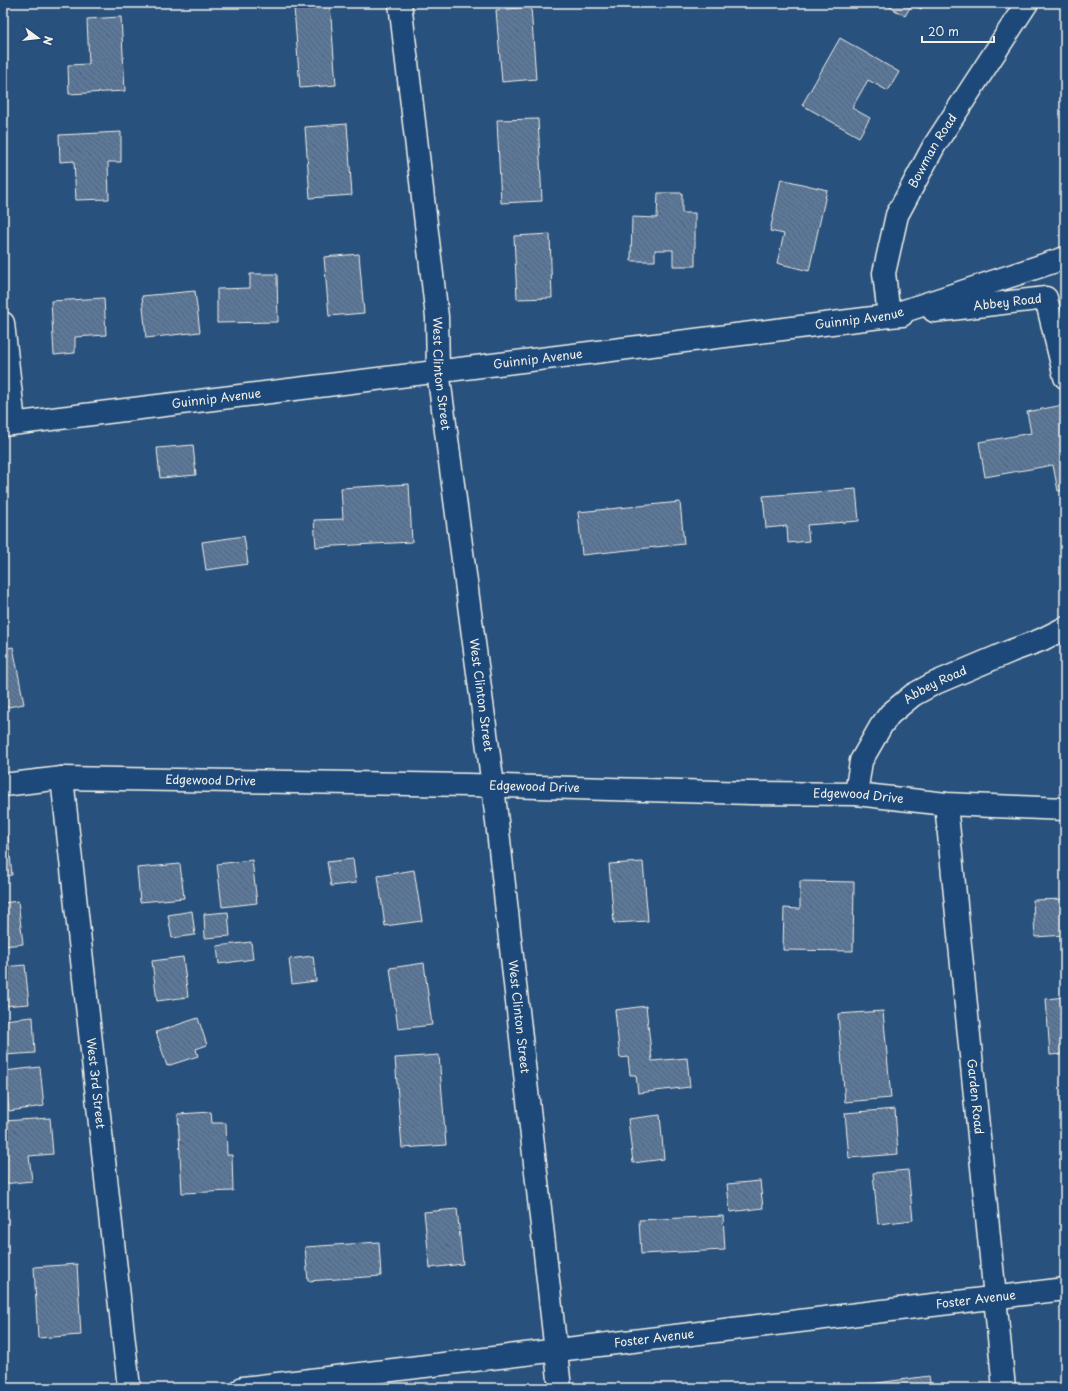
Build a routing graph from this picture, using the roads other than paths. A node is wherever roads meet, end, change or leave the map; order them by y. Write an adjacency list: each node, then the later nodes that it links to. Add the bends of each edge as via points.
1 (400, 3): 6 (street, West Clinton Street, via 436,317)
2 (1027, 3): 4 (street, Bowman Road, via 934,146 897,215 884,273)
3 (1065, 258): 4 (street, Guinnip Avenue)
4 (889, 316): 6 (street, Guinnip Avenue); 7 (street, Abbey Road, via 1046,298)
5 (3, 322): 8 (street)
6 (438, 371): 8 (street, Guinnip Avenue); 12 (street, West Clinton Street)
7 (1065, 378)
8 (8, 424)
9 (1065, 628): 13 (street, Abbey Road, via 913,695 890,714 861,760)
10 (62, 778): 11 (street, Edgewood Drive); 12 (street, Edgewood Drive); 19 (street, West 3rd Street)
11 (3, 785)
12 (493, 786): 13 (street, Edgewood Drive); 18 (street, West Clinton Street)
13 (856, 794): 14 (street, Edgewood Drive)
14 (946, 804): 15 (street, Edgewood Drive); 17 (street, Garden Road)
15 (1065, 809)
16 (1065, 1288): 17 (street, Foster Avenue)
17 (995, 1297): 18 (street, Foster Avenue); 22 (street, Garden Road)
18 (555, 1350): 20 (street, Foster Avenue); 21 (street, West Clinton Street)
19 (129, 1388)
20 (243, 1388)
21 (560, 1388)
22 (1004, 1388)

